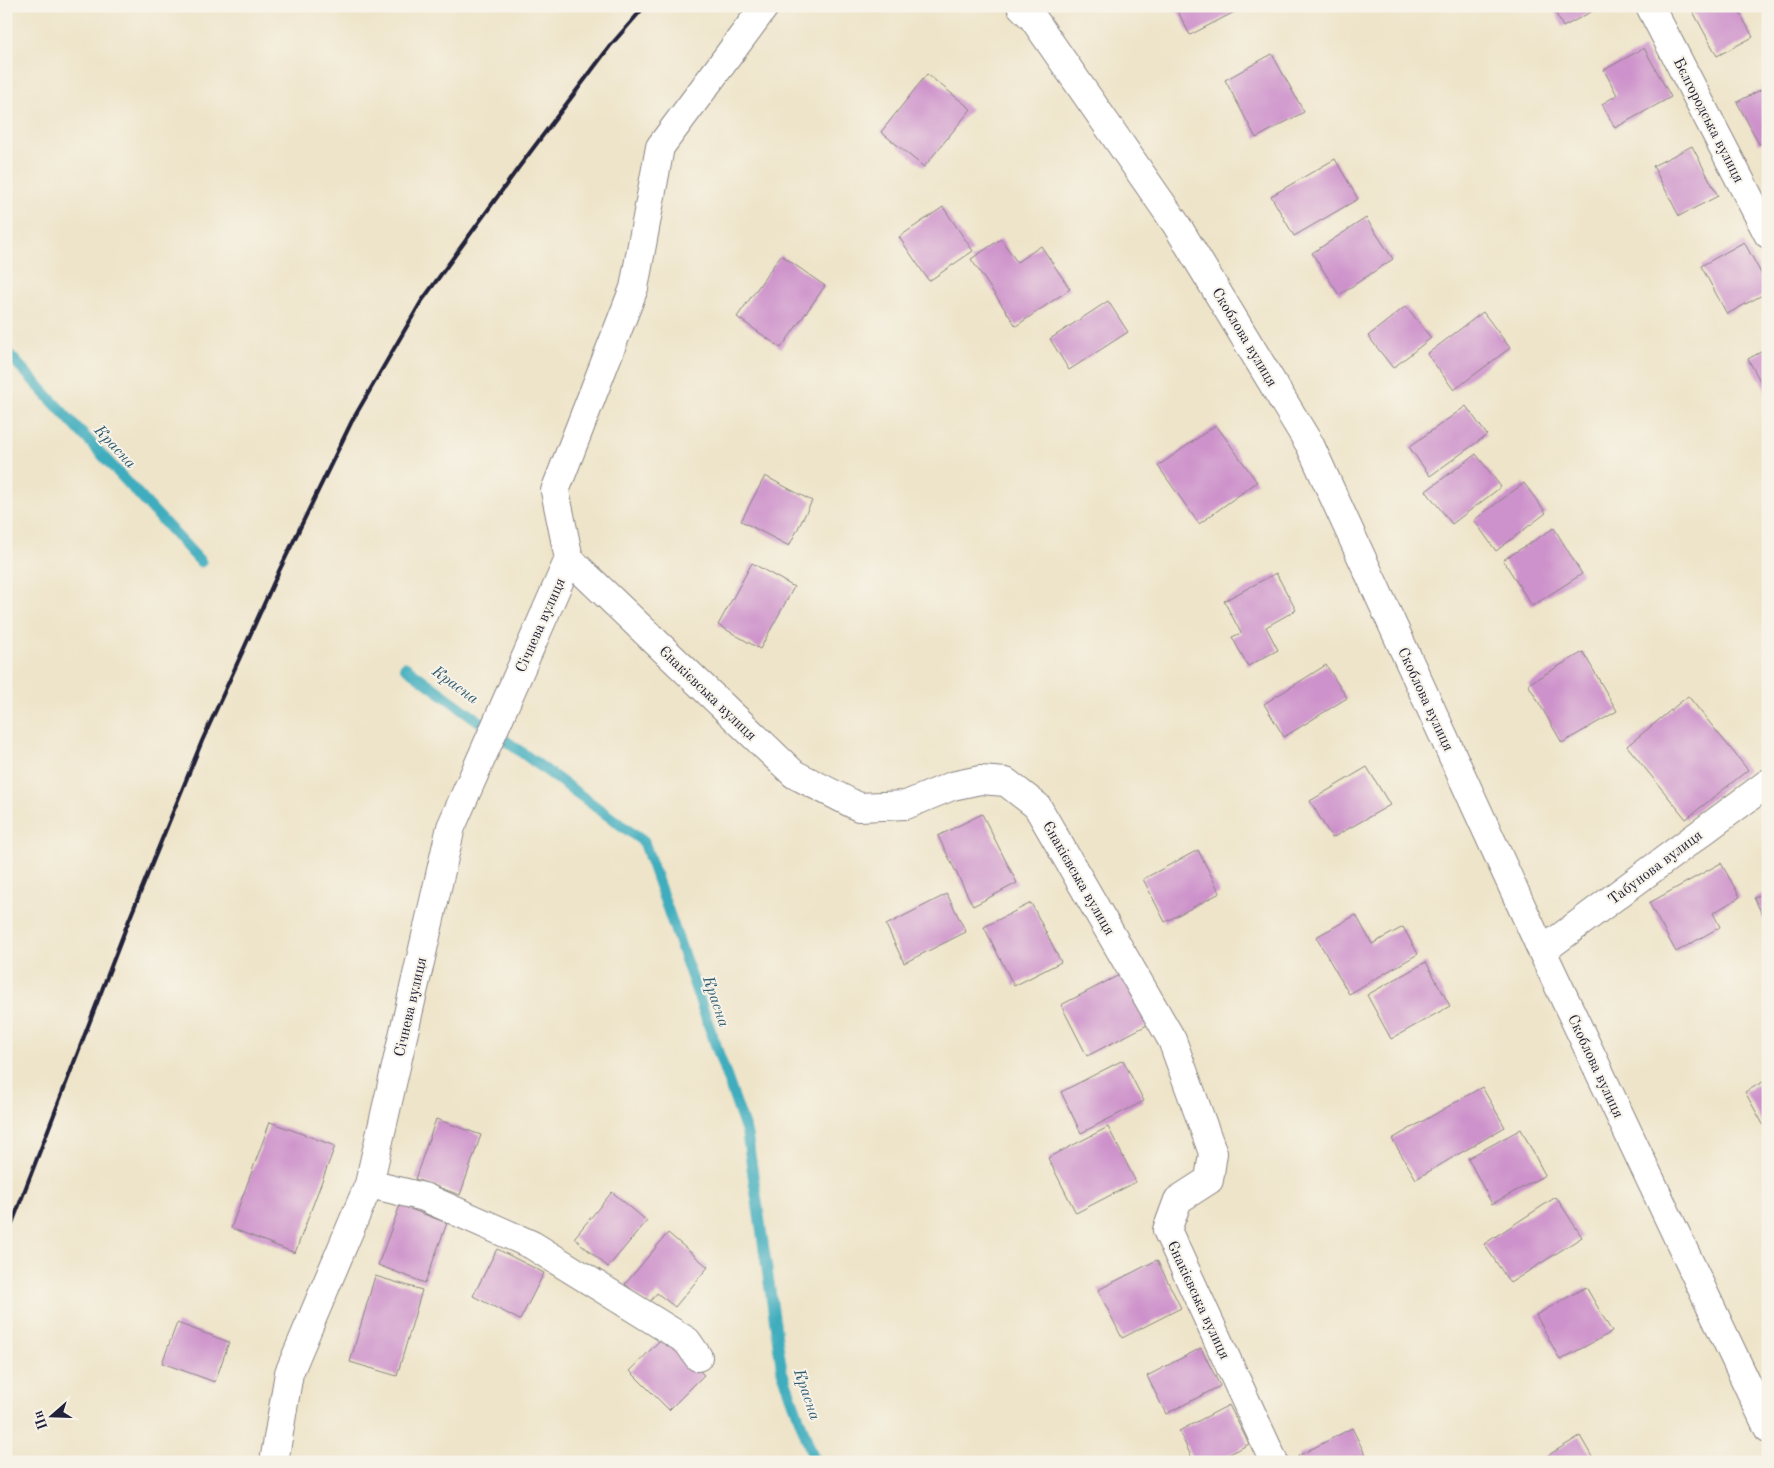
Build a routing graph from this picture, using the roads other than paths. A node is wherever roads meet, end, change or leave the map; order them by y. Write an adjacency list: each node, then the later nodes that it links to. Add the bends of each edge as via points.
1 (765, 6): 5 (street, via 660,147 634,288 555,491)
2 (1021, 6): 7 (street, Скоблова вулиця, via 1033,18 1176,224 1310,445)
3 (1650, 6): 4 (street, Бєлгородська вулиця)
4 (1768, 234)
5 (569, 559): 8 (street, Січнева вулиця, via 451,827); 12 (street, Єнакієвська вулиця, via 794,774 859,806 906,805 952,786 980,780 1006,782 1037,806 1172,1040 1207,1135 1213,1153 1209,1180 1178,1200 1167,1230)
6 (1768, 783): 7 (street, Табунова вулиця)
7 (1542, 951): 10 (street, Скоблова вулиця)
8 (369, 1184): 9 (street, via 424,1197 532,1245 687,1341); 11 (street, Січнева вулиця, via 289,1373)
9 (698, 1357)
10 (1768, 1428)
11 (274, 1462)
12 (1274, 1462)

